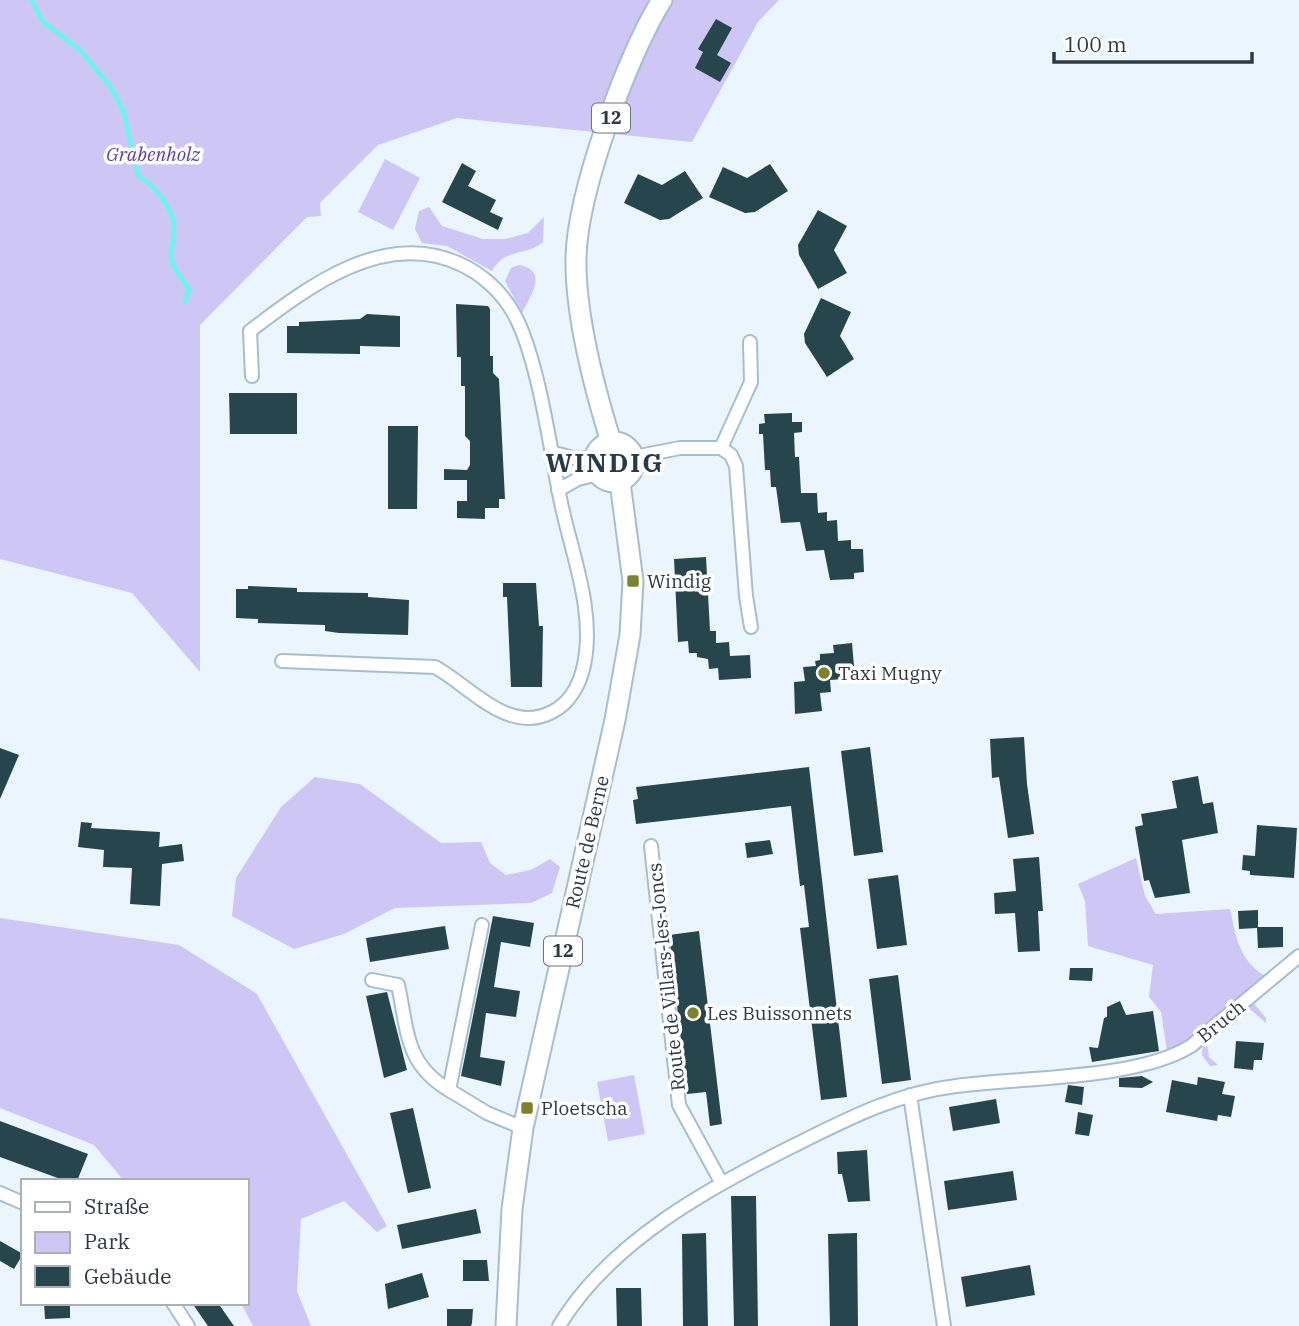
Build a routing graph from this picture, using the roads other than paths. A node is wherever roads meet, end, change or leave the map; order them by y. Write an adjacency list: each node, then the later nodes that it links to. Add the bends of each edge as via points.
1 (662, 0): 4 (main road, 12, via 624,81 591,180 577,242 581,313)
2 (750, 342): 5 (street, via 751,382)
3 (252, 376): 6 (street, via 250,331 299,293 367,261 405,253 427,254 475,271 514,313 527,345)
4 (611, 442): 7 (main road, via 628,446); 8 (main road, via 600,447)
5 (721, 448): 7 (street, via 680,448); 11 (street, via 736,466)
6 (551, 452): 8 (street); 10 (street)
7 (634, 457): 9 (main road, via 634,469)
8 (596, 466): 9 (main road, via 607,481); 10 (street)
9 (620, 482): 19 (main road, Route de Berne / 12, via 633,581 625,674)
10 (558, 489): 12 (street, via 580,577 585,639 584,665 572,696 552,713 525,718 496,711 435,667)
11 (751, 627)
12 (282, 661)
13 (651, 846): 20 (street, Route de Villars-les-Joncs, via 679,1105)
14 (482, 925): 17 (street)
15 (1299, 956): 18 (street, Bruch, via 1191,1046 1172,1056 1133,1068 955,1086)
16 (372, 980): 17 (street, via 398,985 415,1061)
17 (449, 1090): 19 (street)
18 (910, 1095): 20 (street, via 867,1109); 27 (street)
19 (523, 1128): 25 (main road, Route de Berne / 12, via 510,1231)
20 (721, 1182): 26 (street, via 643,1237 587,1290)
21 (0, 1193): 22 (street)
22 (21, 1202)
23 (174, 1305): 24 (street)
24 (188, 1326)
25 (506, 1326)
26 (559, 1326)
27 (944, 1326)

